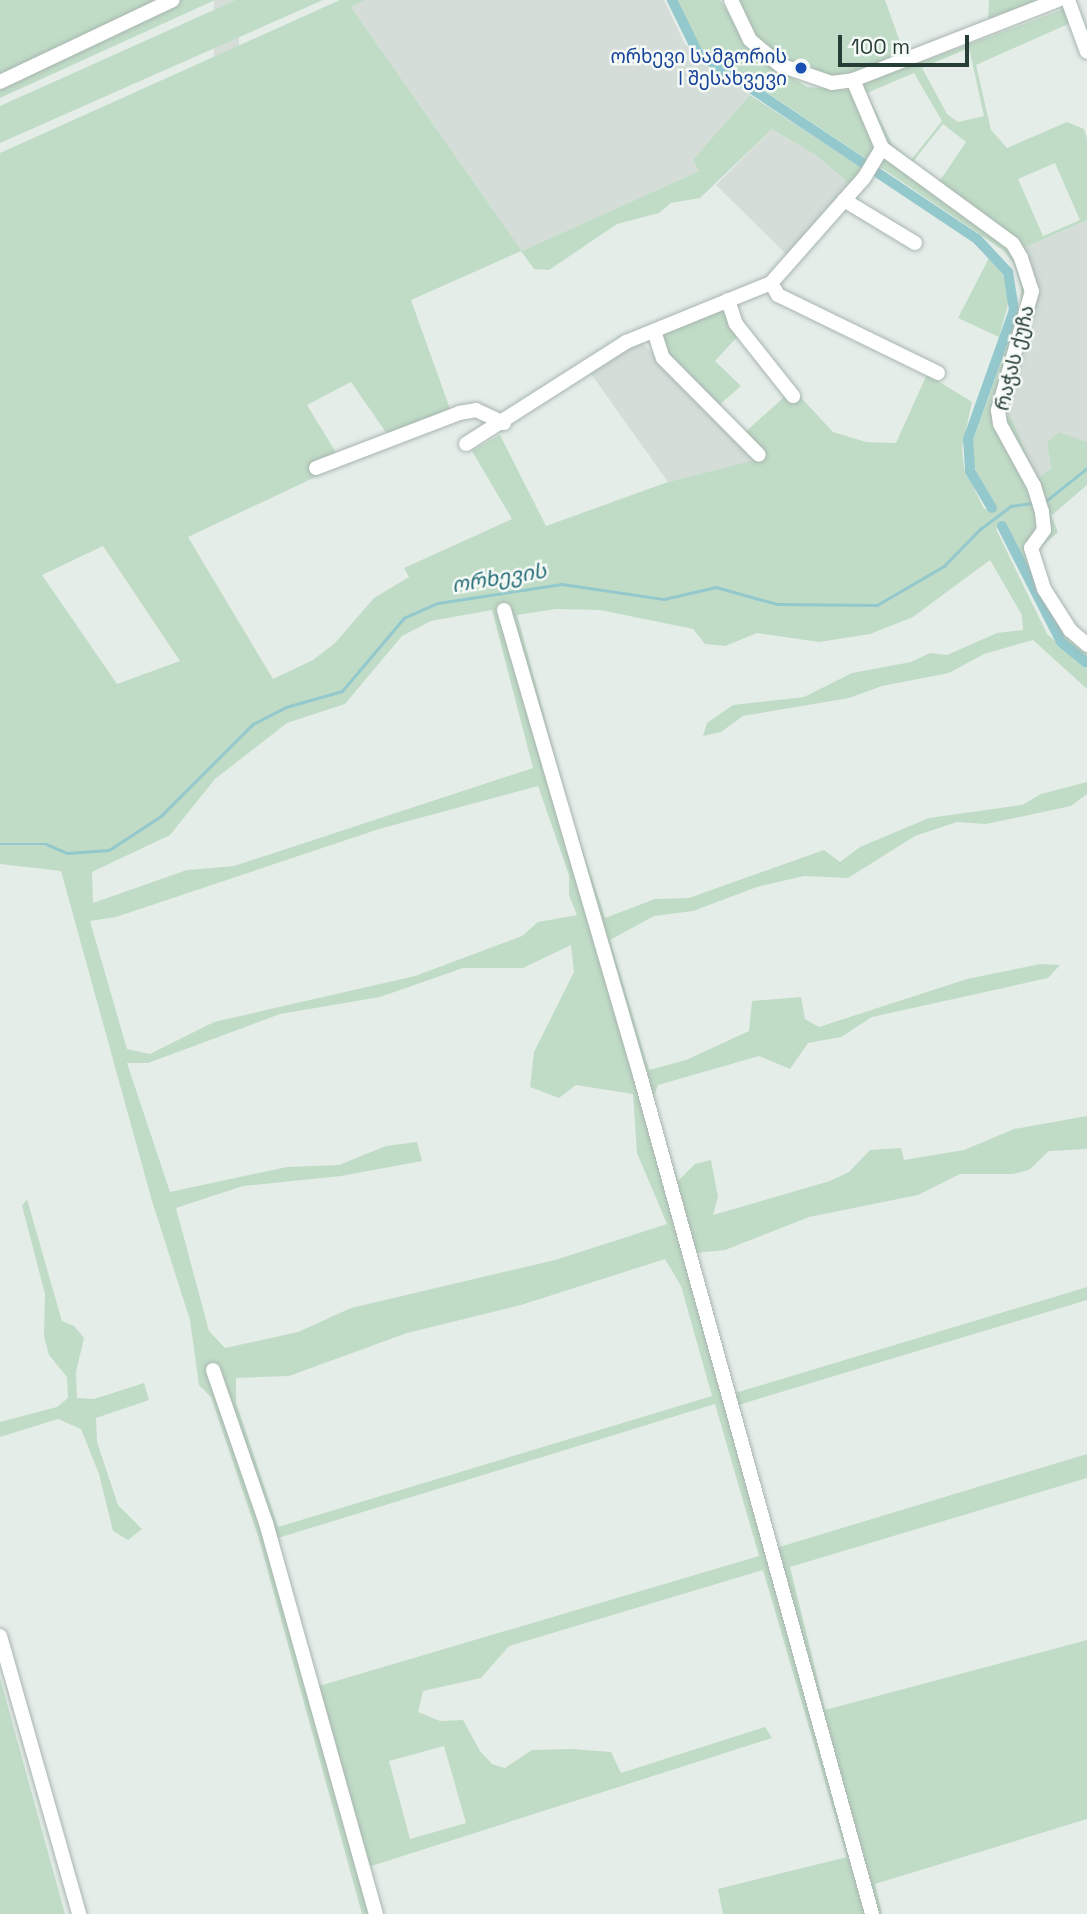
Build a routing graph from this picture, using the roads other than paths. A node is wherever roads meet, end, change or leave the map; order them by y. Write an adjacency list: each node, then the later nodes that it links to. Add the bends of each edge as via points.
1 (173, 0): 7 (street)
2 (731, 0): 6 (street, via 750,40 780,65 812,79)
3 (1058, 0): 6 (street)
4 (1068, 0): 5 (street)
5 (1087, 52)
6 (853, 80): 8 (street)
7 (0, 82)
8 (882, 148): 9 (street); 21 (street, რაჭას ქუჩა, via 1013,244 1032,291 998,410 1006,439 1039,502 1044,530 1031,554 1044,589 1070,630)
9 (844, 200): 10 (street); 11 (street)
10 (915, 243)
11 (771, 283): 12 (street); 14 (street, via 778,295)
12 (728, 300): 13 (street); 15 (street, via 736,324)
13 (654, 331): 16 (street, via 601,356); 18 (street, via 663,358)
14 (938, 373)
15 (793, 396)
16 (504, 423): 17 (street); 19 (street, via 476,410 451,415)
17 (466, 444)
18 (759, 455)
19 (316, 468)
20 (504, 610): 26 (street, via 640,1075)
21 (1087, 645)
22 (213, 1370): 25 (street, via 267,1523)
23 (0, 1636): 24 (street)
24 (79, 1914)
25 (376, 1914)
26 (872, 1914)

